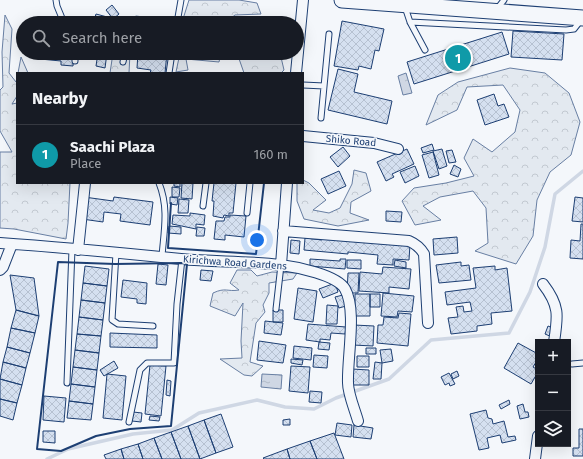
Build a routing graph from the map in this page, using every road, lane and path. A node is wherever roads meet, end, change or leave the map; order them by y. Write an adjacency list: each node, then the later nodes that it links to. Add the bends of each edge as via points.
1 (56, 0): 7 (lane)
2 (181, 0): 8 (lane)
3 (302, 0): 9 (street)
4 (342, 0): 5 (main road)
5 (404, 4): 6 (main road); 11 (lane)
6 (499, 6): 10 (main road)
7 (61, 16)
8 (179, 16)
9 (301, 16)
10 (583, 18): 11 (lane, via 574,29 566,30)
11 (410, 22): 13 (lane)
12 (329, 34): 19 (lane)
13 (425, 50)
14 (171, 60): 16 (lane)
15 (297, 60): 17 (street)
16 (169, 72)
17 (296, 72)
18 (304, 85): 19 (lane)
19 (324, 86): 20 (lane)
20 (320, 118)
21 (304, 136): 22 (street, Shiko Road, via 374,143)
22 (398, 149)
23 (85, 184): 33 (street)
24 (159, 184): 35 (lane, via 165,208)
25 (206, 184): 28 (lane)
26 (250, 184): 29 (lane)
27 (287, 184): 30 (street)
28 (203, 206)
29 (247, 213)
30 (283, 231): 37 (street); 41 (street, via 409,240 424,254)
31 (0, 244): 32 (street, Kirichwa Road Gardens)
32 (12, 244): 33 (street, Kirichwa Road Gardens); 38 (street)
33 (75, 250): 34 (street, Kirichwa Road Gardens); 46 (lane)
34 (116, 253): 35 (street, Kirichwa Road Gardens); 42 (lane, via 112,320 118,324)
35 (162, 256): 36 (street, Kirichwa Road Gardens)
36 (182, 259): 37 (street, Kirichwa Road Gardens); 48 (lane, via 174,363 147,363 140,370)
37 (281, 265): 40 (lane); 47 (street, Kirichwa Road Gardens, via 333,279 345,289 350,306 351,330 348,384)
38 (0, 270)
39 (544, 284): 43 (street, via 558,314)
40 (276, 309)
41 (428, 323)
42 (153, 326)
43 (554, 339)
44 (583, 363): 45 (lane)
45 (572, 364)
46 (67, 383)
47 (358, 421)
48 (129, 422)
49 (537, 447): 50 (street)
50 (535, 459)

